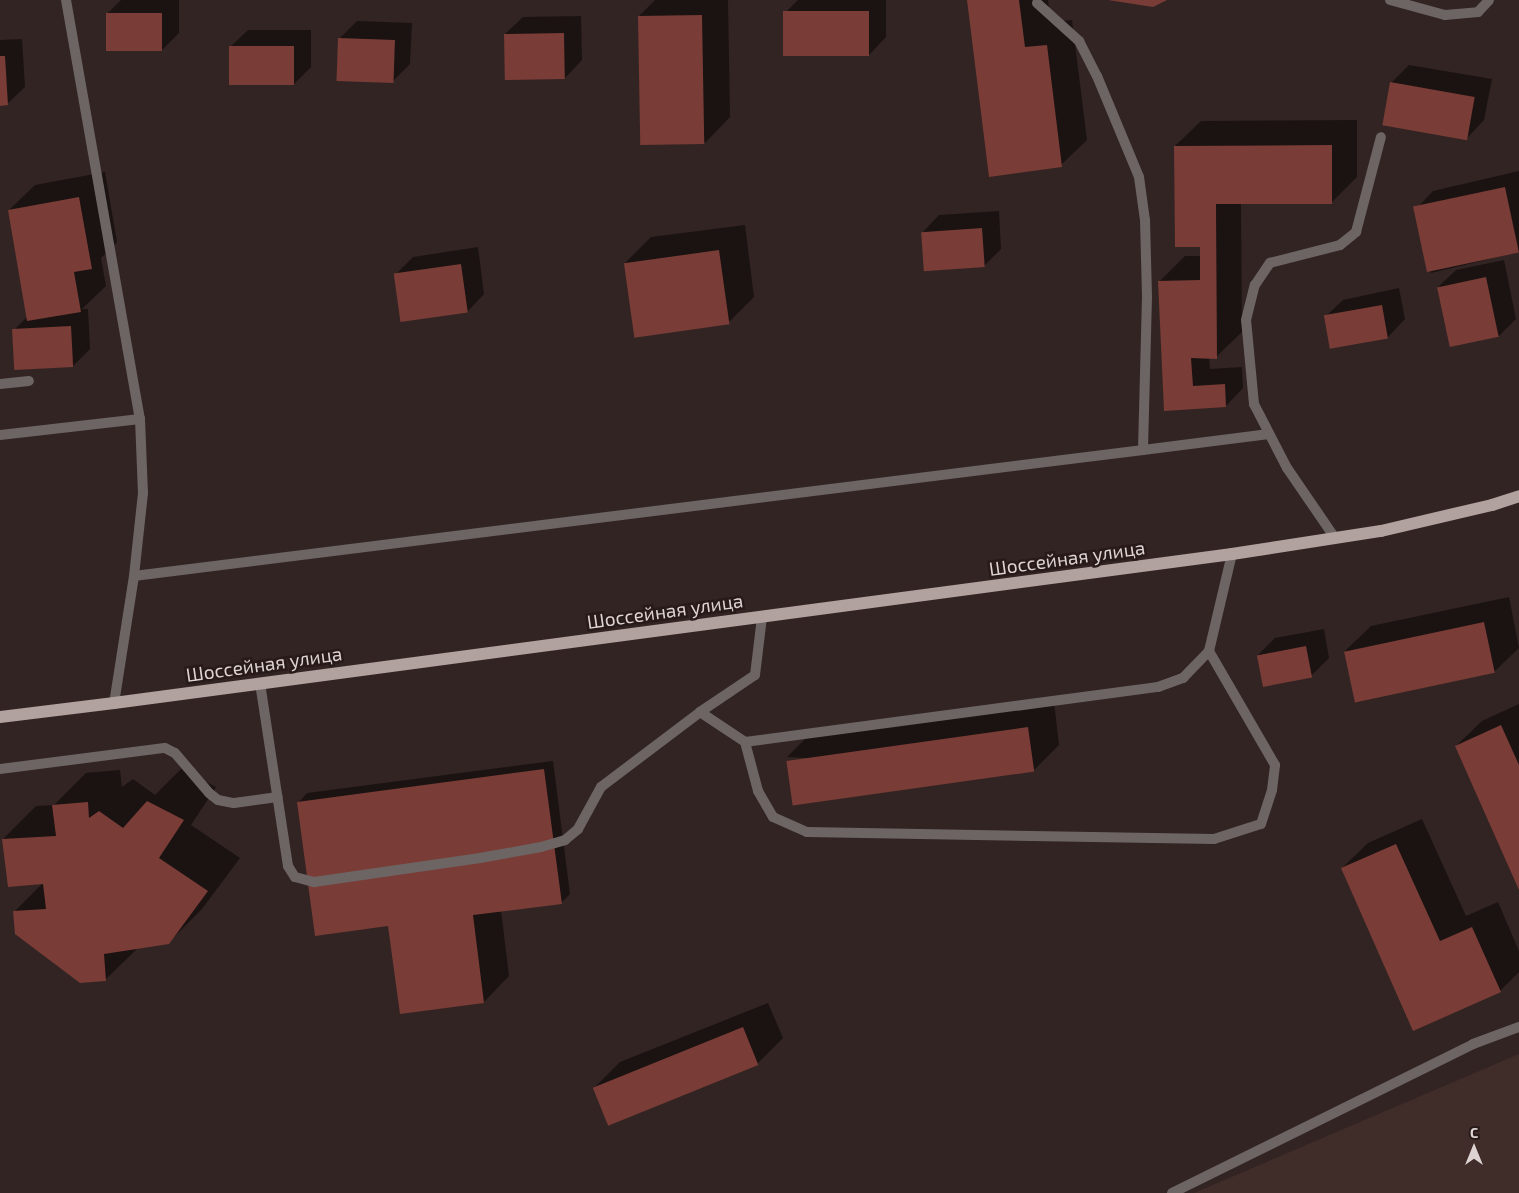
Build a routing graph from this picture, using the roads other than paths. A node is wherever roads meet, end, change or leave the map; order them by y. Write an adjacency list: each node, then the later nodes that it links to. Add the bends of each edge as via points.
1 (66, 0): 8 (street)
2 (1390, 0): 3 (street, via 1445,15 1478,12)
3 (1489, 0)
4 (1037, 3): 11 (street, via 1079,41 1139,177 1145,220 1147,297)
5 (1381, 137): 9 (street, via 1356,232 1340,245 1270,263 1255,286 1246,320 1254,404)
6 (29, 380): 7 (street)
7 (0, 384)
8 (140, 419): 10 (street); 15 (street, via 142,493)
9 (1270, 434): 11 (street); 13 (street, via 1287,468)
10 (0, 436)
11 (1143, 450): 15 (street)
12 (1519, 496): 13 (main road, Шоссейная улица, via 1381,531)
13 (1335, 538): 14 (main road, Шоссейная улица)
14 (1232, 554): 16 (main road, Шоссейная улица); 17 (street)
15 (134, 576): 19 (street)
16 (762, 617): 18 (main road, Шоссейная улица); 20 (street, via 755,675)
17 (1209, 651): 22 (street, via 1183,678 1158,687); 22 (street, via 1274,765 1272,790 1261,824 1214,838 807,832 773,817 758,791)
18 (260, 683): 19 (main road, Шоссейная улица); 24 (street)
19 (114, 703): 21 (main road, Шоссейная улица)
20 (700, 712): 22 (street); 24 (street, via 601,787 578,829 565,840 541,847 314,882 295,877 288,866)
21 (0, 716)
22 (745, 742)
23 (0, 769): 24 (street, via 165,748 175,753 209,794 218,800 234,803)
24 (278, 797)
25 (1519, 1027): 26 (street, via 1473,1044)
26 (1172, 1193)

